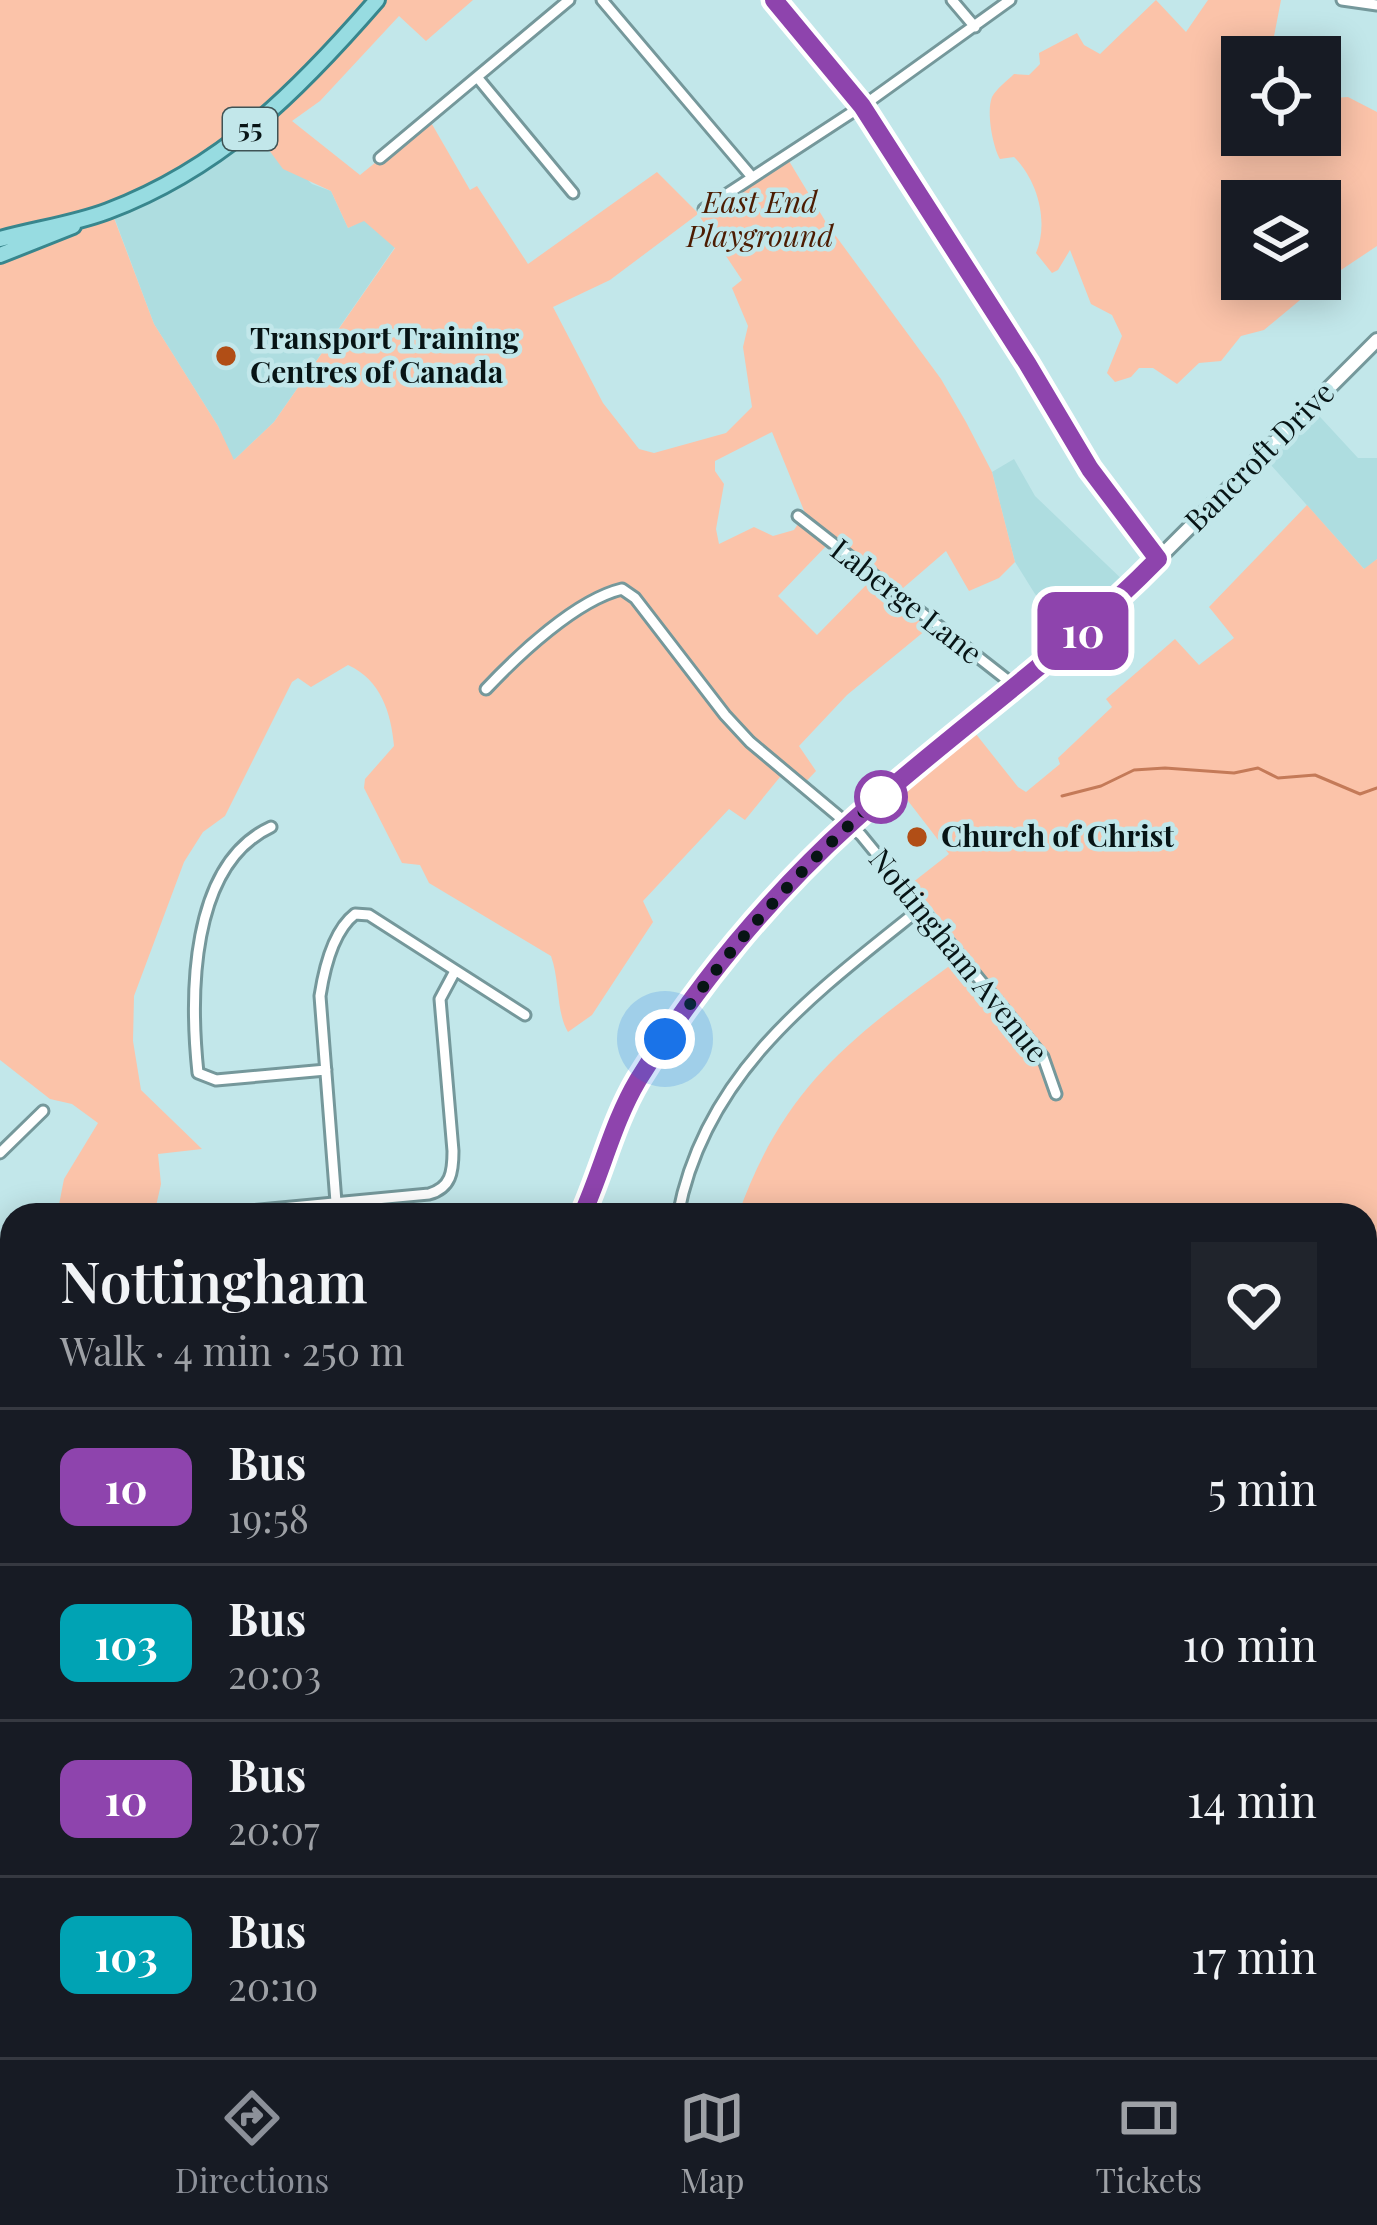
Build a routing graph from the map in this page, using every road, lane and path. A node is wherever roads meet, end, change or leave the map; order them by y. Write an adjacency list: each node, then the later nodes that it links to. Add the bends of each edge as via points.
1 (376, 0): 16 (main road, 55, via 322,65 253,127 187,172)
2 (569, 0): 10 (street)
3 (602, 0): 13 (street)
4 (775, 0): 11 (street)
5 (952, 0): 9 (street)
6 (1010, 0): 9 (street)
7 (1342, 0): 8 (street)
8 (1377, 5)
9 (975, 27): 11 (street)
10 (477, 77): 12 (street); 14 (street)
11 (862, 106): 13 (street); 21 (street, via 1090,469)
12 (380, 158)
13 (752, 177): 15 (street)
14 (574, 193)
15 (704, 208)
16 (93, 216): 17 (main road, 55); 18 (main road, 55)
17 (0, 239)
18 (0, 255)
19 (1377, 340): 21 (main road, Bancroft Drive)
20 (798, 516): 22 (street, Laberge Lane)
21 (1158, 559): 22 (main road, Bancroft Drive)
22 (1016, 687): 24 (main road, Bancroft Drive)
23 (486, 689): 24 (street, Nottingham Avenue, via 569,617 622,589 750,742)
24 (850, 824): 26 (street, Nottingham Avenue); 35 (main road, Bancroft Drive, via 741,939 665,1039 628,1098)
25 (272, 827): 29 (street, via 235,854 200,939 198,1073 216,1080)
26 (921, 908): 30 (street, Nottingham Avenue, via 1043,1057); 36 (street, via 794,1011 742,1073 703,1138)
27 (455, 971): 28 (street); 29 (street, via 368,915 350,917 320,996); 33 (street, via 440,999 450,1179 429,1194)
28 (525, 1015)
29 (326, 1070): 33 (street)
30 (1056, 1094)
31 (43, 1111): 32 (street)
32 (0, 1154)
33 (336, 1202): 34 (street)
34 (326, 1203)
35 (587, 1203)
36 (681, 1203)

